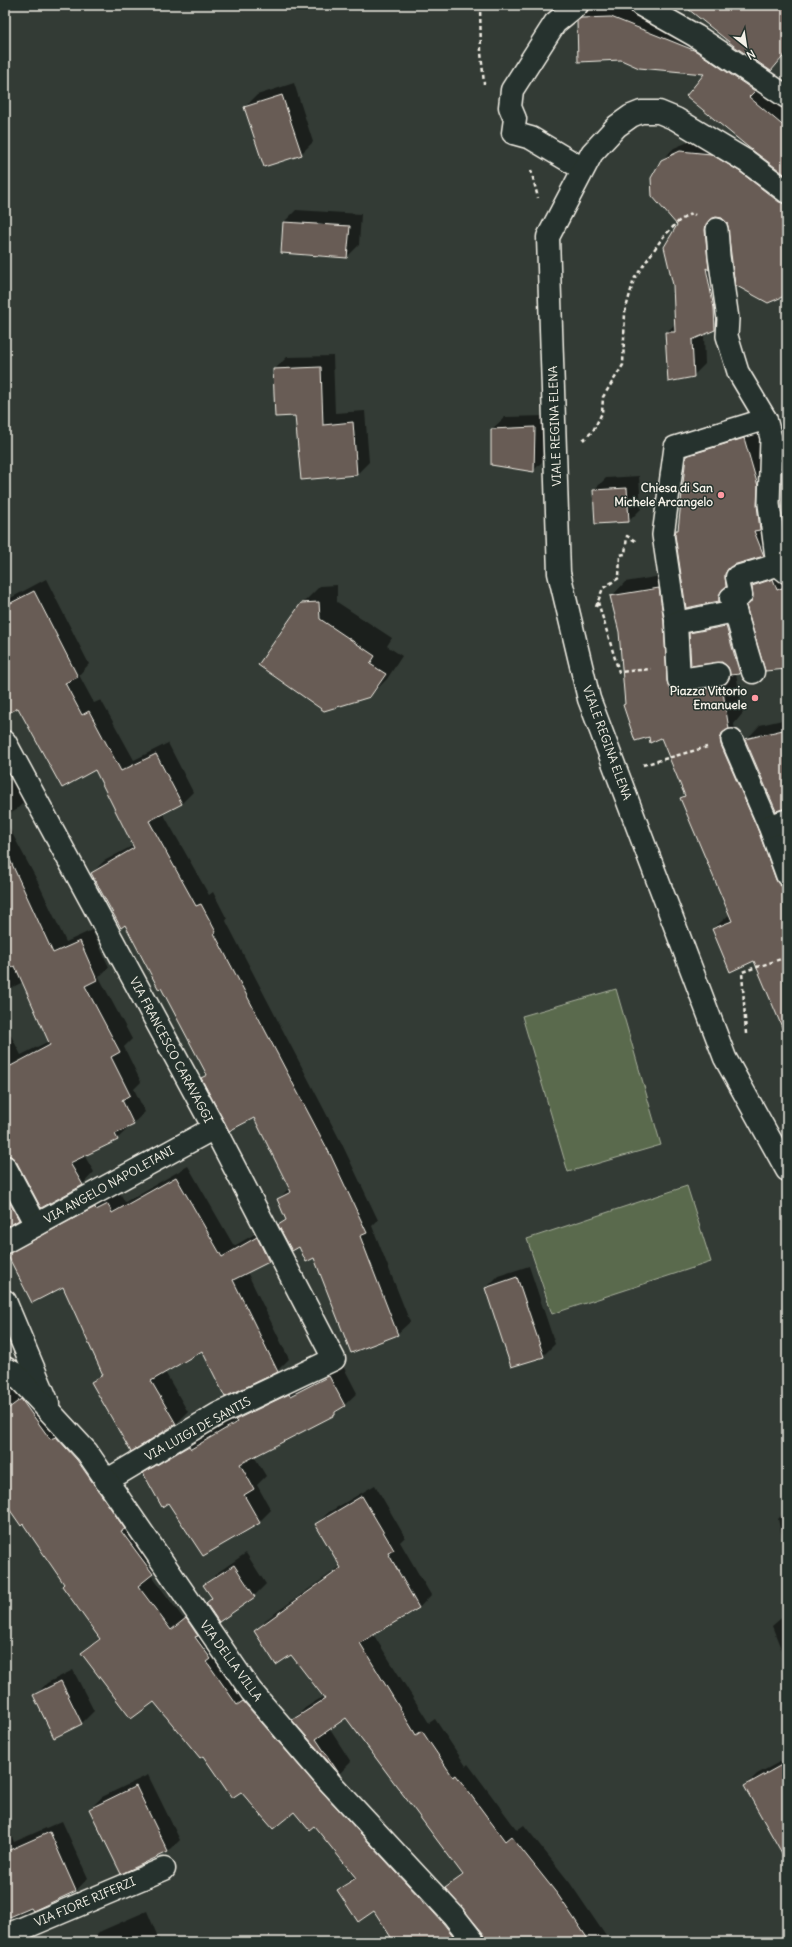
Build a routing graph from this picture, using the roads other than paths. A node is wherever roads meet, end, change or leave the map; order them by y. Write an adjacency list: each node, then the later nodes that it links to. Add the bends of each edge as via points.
1 (577, 5): 4 (street, via 555,23 512,90 510,107 516,119 513,134 531,138)
2 (641, 5): 3 (street, via 696,36)
3 (787, 97)
4 (583, 169): 5 (street, via 592,153 617,126 632,116 650,111 659,112 676,119 746,161); 20 (street, VIALE REGINA ELENA, via 548,237 559,573 589,698 725,1058)
5 (787, 192)
6 (717, 229): 7 (street, via 718,256 728,319 727,336 738,372)
7 (775, 430): 8 (street); 11 (street, via 675,448 663,535)
8 (778, 501): 9 (street)
9 (782, 569): 10 (street, via 737,576 741,595 731,598)
10 (735, 611): 11 (street); 12 (street)
11 (676, 623): 13 (street, via 679,680)
12 (753, 672)
13 (718, 674)
14 (732, 740): 16 (street)
15 (5, 742): 18 (street, VIA FRANCESCO CARAVAGGI)
16 (778, 823): 17 (street)
17 (787, 876)
18 (214, 1128): 21 (street, VIA ANGELO NAPOLETANI); 24 (street, VIA FRANCESCO CARAVAGGI)
19 (5, 1167): 21 (street)
20 (787, 1170)
21 (36, 1225): 22 (street, VIA ANGELO NAPOLETANI)
22 (5, 1242)
23 (5, 1301): 26 (street)
24 (334, 1359): 27 (street, VIA LUIGI DE SANTIS, via 218,1414)
25 (5, 1368): 26 (street, VIA DELLA VILLA, via 14,1373)
26 (54, 1417): 27 (street, VIA DELLA VILLA, via 86,1452)
27 (106, 1481): 30 (street, VIA DELLA VILLA, via 251,1691 324,1776 453,1915)
28 (164, 1869): 29 (street, VIA FIORE RIFERZI)
29 (5, 1936)
30 (474, 1942)

